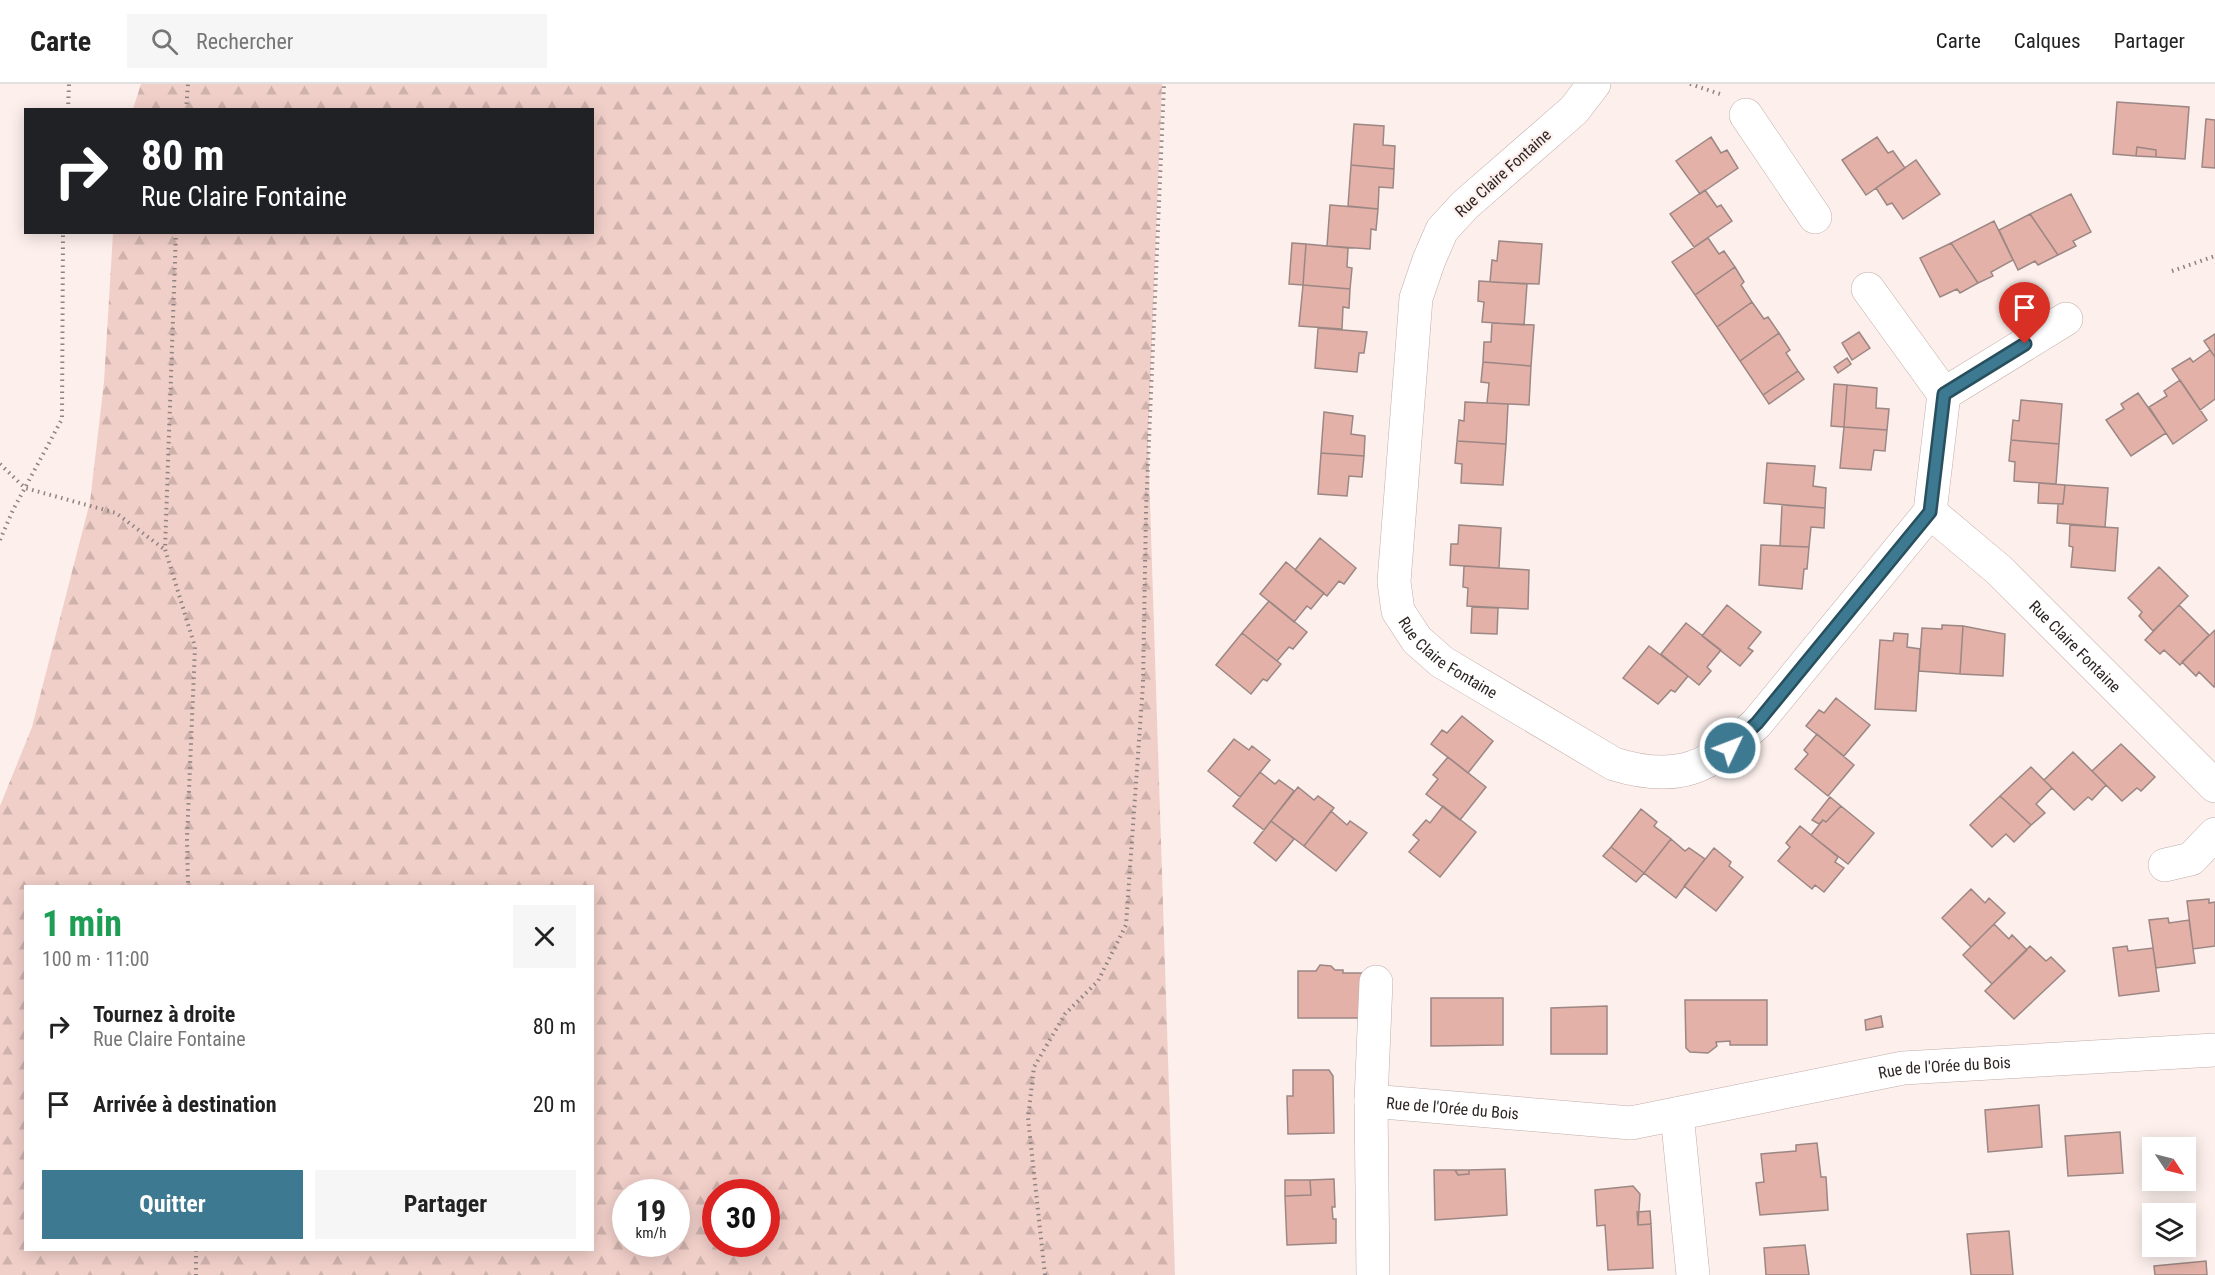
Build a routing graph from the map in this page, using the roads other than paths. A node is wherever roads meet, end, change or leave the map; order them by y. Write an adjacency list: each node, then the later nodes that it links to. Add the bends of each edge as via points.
1 (1594, 84): 7 (street, Rue Claire Fontaine, via 1574,110 1465,205 1442,230 1416,298 1394,582 1398,611 1417,640 1442,662 1614,764 1641,772 1673,774 1716,757 1757,723)
2 (1746, 115): 3 (street)
3 (1815, 217)
4 (1868, 289): 6 (street)
5 (2066, 319): 6 (street)
6 (1944, 394): 7 (street)
7 (1930, 512): 8 (street, Rue Claire Fontaine, via 1999,570)
8 (2215, 786)
9 (2215, 834): 10 (street, via 2191,859)
10 (2165, 865)
11 (1376, 982): 13 (street, Rue de l'Orée du Bois)
12 (2215, 1050): 14 (street, Rue de l'Orée du Bois, via 1904,1068)
13 (1371, 1101): 14 (street, Rue de l'Orée du Bois, via 1631,1123); 15 (street, Rue de l'Orée du Bois)
14 (1677, 1114): 16 (street)
15 (1373, 1275)
16 (1693, 1275)

